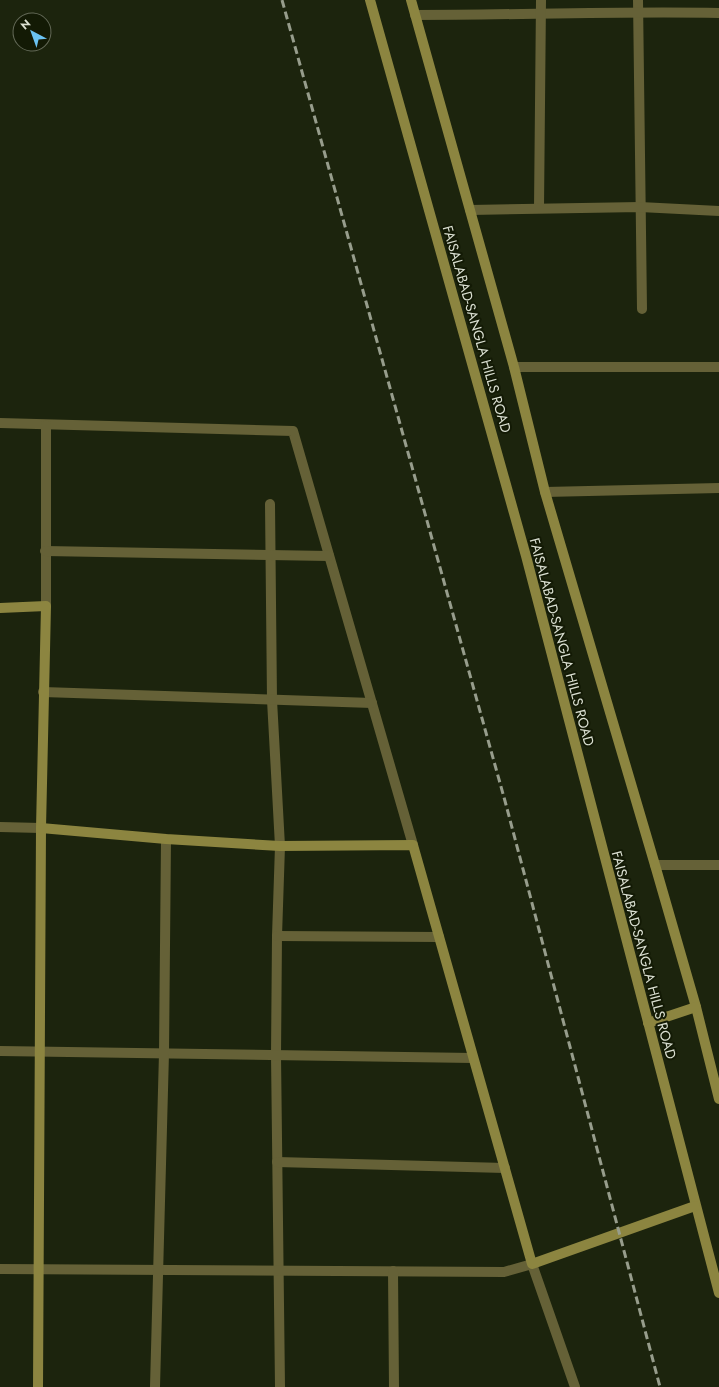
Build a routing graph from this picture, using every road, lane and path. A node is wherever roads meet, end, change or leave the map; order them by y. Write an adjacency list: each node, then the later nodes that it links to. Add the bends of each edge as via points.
1 (370, 0): 39 (main road, FAISALABAD-SANGLA HILLS ROAD, via 526,556)
2 (411, 0): 7 (main road, FAISALABAD-SANGLA HILLS ROAD)
3 (541, 0): 8 (street)
4 (638, 0): 5 (street)
5 (638, 12): 6 (street); 8 (street); 9 (street)
6 (719, 13)
7 (415, 15): 8 (street); 11 (main road, FAISALABAD-SANGLA HILLS ROAD)
8 (541, 15): 10 (street)
9 (640, 207): 10 (street); 12 (street); 13 (street)
10 (539, 208): 11 (street)
11 (470, 210): 14 (main road, FAISALABAD-SANGLA HILLS ROAD)
12 (719, 211)
13 (642, 309)
14 (514, 367): 15 (street); 19 (main road, FAISALABAD-SANGLA HILLS ROAD)
15 (719, 367)
16 (0, 423): 17 (street)
17 (46, 425): 21 (street); 23 (street, via 293,431)
18 (719, 488): 19 (street)
19 (545, 492): 34 (main road, FAISALABAD-SANGLA HILLS ROAD)
20 (270, 504): 22 (street)
21 (45, 551): 22 (street); 24 (street)
22 (270, 555): 23 (street); 27 (street)
23 (329, 556): 28 (street)
24 (46, 606): 25 (main road); 26 (main road)
25 (0, 608)
26 (43, 692): 27 (street); 30 (main road)
27 (272, 700): 28 (street); 33 (street)
28 (372, 703): 32 (street)
29 (0, 827): 30 (street)
30 (41, 828): 31 (main road); 41 (main road)
31 (166, 839): 33 (main road); 42 (street)
32 (412, 845): 33 (main road); 37 (main road)
33 (280, 846): 36 (street)
34 (655, 865): 35 (street); 38 (main road, FAISALABAD-SANGLA HILLS ROAD)
35 (719, 865)
36 (277, 936): 37 (street); 43 (street)
37 (439, 937): 44 (main road)
38 (696, 1007): 39 (main road); 45 (main road, FAISALABAD-SANGLA HILLS ROAD)
39 (648, 1023): 49 (main road, FAISALABAD-SANGLA HILLS ROAD)
40 (0, 1051): 41 (street)
41 (41, 1052): 42 (street); 52 (main road)
42 (164, 1053): 43 (street); 53 (street)
43 (276, 1055): 44 (street); 47 (street)
44 (473, 1058): 48 (main road)
45 (716, 1077): 46 (main road, FAISALABAD-SANGLA HILLS ROAD)
46 (719, 1099)
47 (277, 1162): 48 (street); 54 (street)
48 (505, 1168): 50 (main road)
49 (695, 1206): 50 (main road); 56 (main road, FAISALABAD-SANGLA HILLS ROAD)
50 (532, 1264): 55 (street, via 504,1272); 61 (street)
51 (0, 1269): 52 (street)
52 (39, 1269): 53 (street); 57 (main road)
53 (158, 1269): 54 (street); 58 (street)
54 (279, 1270): 55 (street); 59 (street)
55 (393, 1271): 60 (street)
56 (719, 1293)
57 (38, 1387)
58 (154, 1387)
59 (280, 1387)
60 (394, 1387)
61 (575, 1387)

